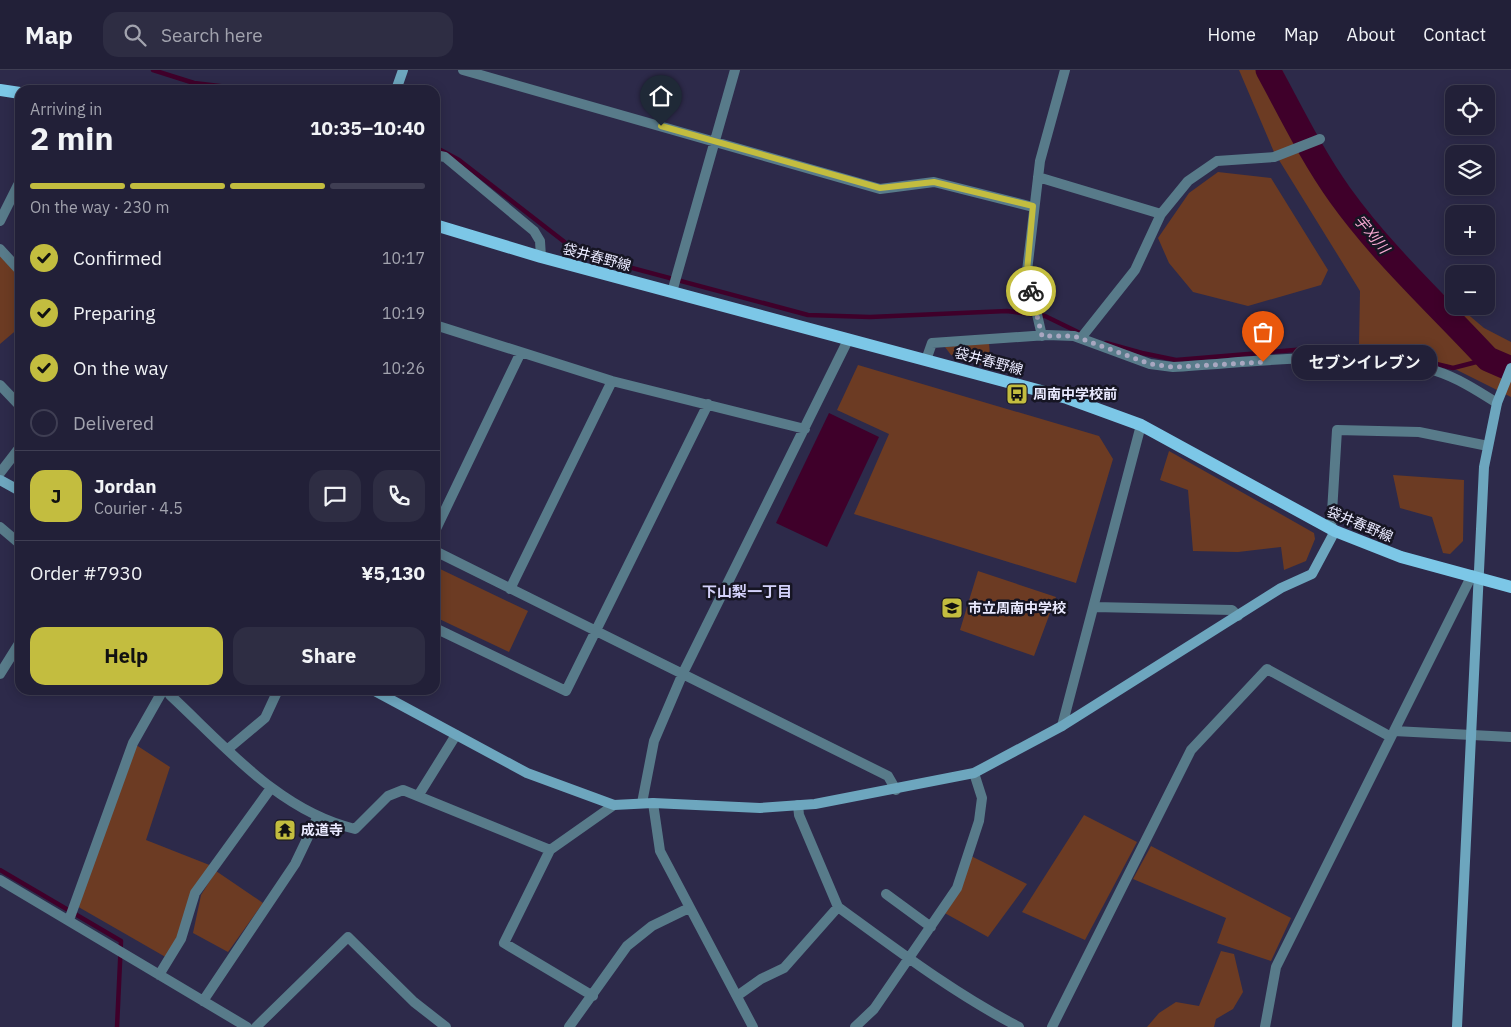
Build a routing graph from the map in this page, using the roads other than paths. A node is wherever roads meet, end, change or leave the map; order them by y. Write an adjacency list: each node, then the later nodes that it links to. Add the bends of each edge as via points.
1 (403, 70): 5 (street)
2 (463, 70): 9 (street)
3 (735, 70): 9 (street)
4 (1066, 70): 11 (street)
5 (398, 85)
6 (0, 90): 7 (main road)
7 (15, 92)
8 (1320, 139): 14 (street, via 1274,157 1217,161 1188,181)
9 (715, 141): 13 (street, via 880,188 934,182); 20 (street)
10 (440, 156): 18 (street, via 534,231 540,241)
11 (1038, 177): 13 (street); 14 (street)
12 (15, 191): 15 (street)
13 (1033, 206): 22 (street, via 1027,271)
14 (1161, 214): 23 (street, via 1135,270)
15 (0, 221)
16 (440, 227): 18 (main road, 袋井春野線)
17 (0, 249): 19 (street)
18 (541, 257): 20 (main road, 袋井春野線)
19 (15, 266)
20 (672, 292): 24 (main road, 袋井春野線)
21 (440, 327): 25 (street)
22 (1042, 336): 23 (street); 26 (street, via 932,342)
23 (1081, 338): 31 (street, via 1150,364 1173,367 1335,357 1391,362 1437,372)
24 (848, 340): 26 (main road, 袋井春野線); 34 (street)
25 (520, 354): 28 (street); 40 (street)
26 (926, 360): 33 (main road, 袋井春野線, via 1067,398)
27 (1511, 368): 31 (street)
28 (612, 381): 32 (street); 47 (street)
29 (0, 385): 30 (street)
30 (15, 401)
31 (1497, 403): 35 (street)
32 (708, 404): 34 (street); 51 (street)
33 (1141, 425): 42 (main road, 袋井春野線); 48 (street)
34 (805, 429): 53 (street)
35 (1488, 446): 42 (street, via 1419,432 1337,430); 45 (street)
36 (15, 454): 37 (street)
37 (0, 473)
38 (0, 480): 39 (street)
39 (15, 488)
40 (440, 521)
41 (0, 527): 43 (street)
42 (1333, 530): 45 (main road, 袋井春野線, via 1401,557); 49 (street, via 1312,574 1281,588)
43 (15, 540)
44 (440, 554): 47 (street)
45 (1475, 576): 46 (main road, 袋井春野線); 60 (street); 62 (street)
46 (1511, 587)
47 (510, 589): 51 (street)
48 (1094, 607): 49 (street, via 1232,610); 59 (street)
49 (1238, 616): 59 (street)
50 (440, 630): 51 (street, via 566,691)
51 (594, 632): 53 (street)
52 (15, 650): 54 (street)
53 (683, 673): 67 (street, via 888,776); 69 (street, via 654,740)
54 (0, 674)
55 (160, 695): 79 (street, via 133,743)
56 (170, 695): 64 (street)
57 (276, 695): 64 (street, via 265,718)
58 (382, 695): 61 (street)
59 (1062, 726): 65 (street)
60 (1393, 734): 62 (street); 93 (street, via 1267,669 1191,750); 94 (street, via 1276,967)
61 (456, 735): 68 (street); 71 (street, via 527,773)
62 (1470, 735): 63 (street); 95 (street)
63 (1511, 737)
64 (228, 749): 66 (street)
65 (974, 773): 67 (street); 80 (street, via 982,798 979,821 957,888)
66 (271, 788): 73 (street, via 296,806); 82 (street, via 195,893 181,939)
67 (896, 790): 72 (street)
68 (418, 796): 73 (street, via 403,790 388,796 355,829); 74 (street)
69 (642, 803): 70 (street); 71 (street)
70 (654, 803): 72 (street, via 760,808); 78 (street, via 660,851)
71 (614, 805): 74 (street)
72 (798, 805): 77 (street, via 798,815)
73 (318, 816): 85 (street, via 294,864)
74 (550, 850): 83 (street, via 504,943)
75 (0, 880): 79 (street)
76 (886, 894): 80 (street)
77 (838, 907): 81 (street); 84 (street, via 784,968)
78 (689, 908): 83 (street, via 652,926 627,946); 84 (street)
79 (69, 920): 82 (street)
80 (931, 927): 81 (street)
81 (909, 959): 91 (street, via 874,1009); 92 (street, via 984,1009)
82 (159, 974): 85 (street)
83 (593, 996): 89 (street)
84 (737, 996): 90 (street)
85 (203, 1001): 86 (street)
86 (247, 1027)
87 (256, 1027): 88 (street, via 348,938 414,1002)
88 (446, 1027)
89 (570, 1027)
90 (753, 1027)
91 (855, 1027)
92 (1019, 1027)
93 (1052, 1027)
94 (1265, 1027)
95 (1457, 1027)

